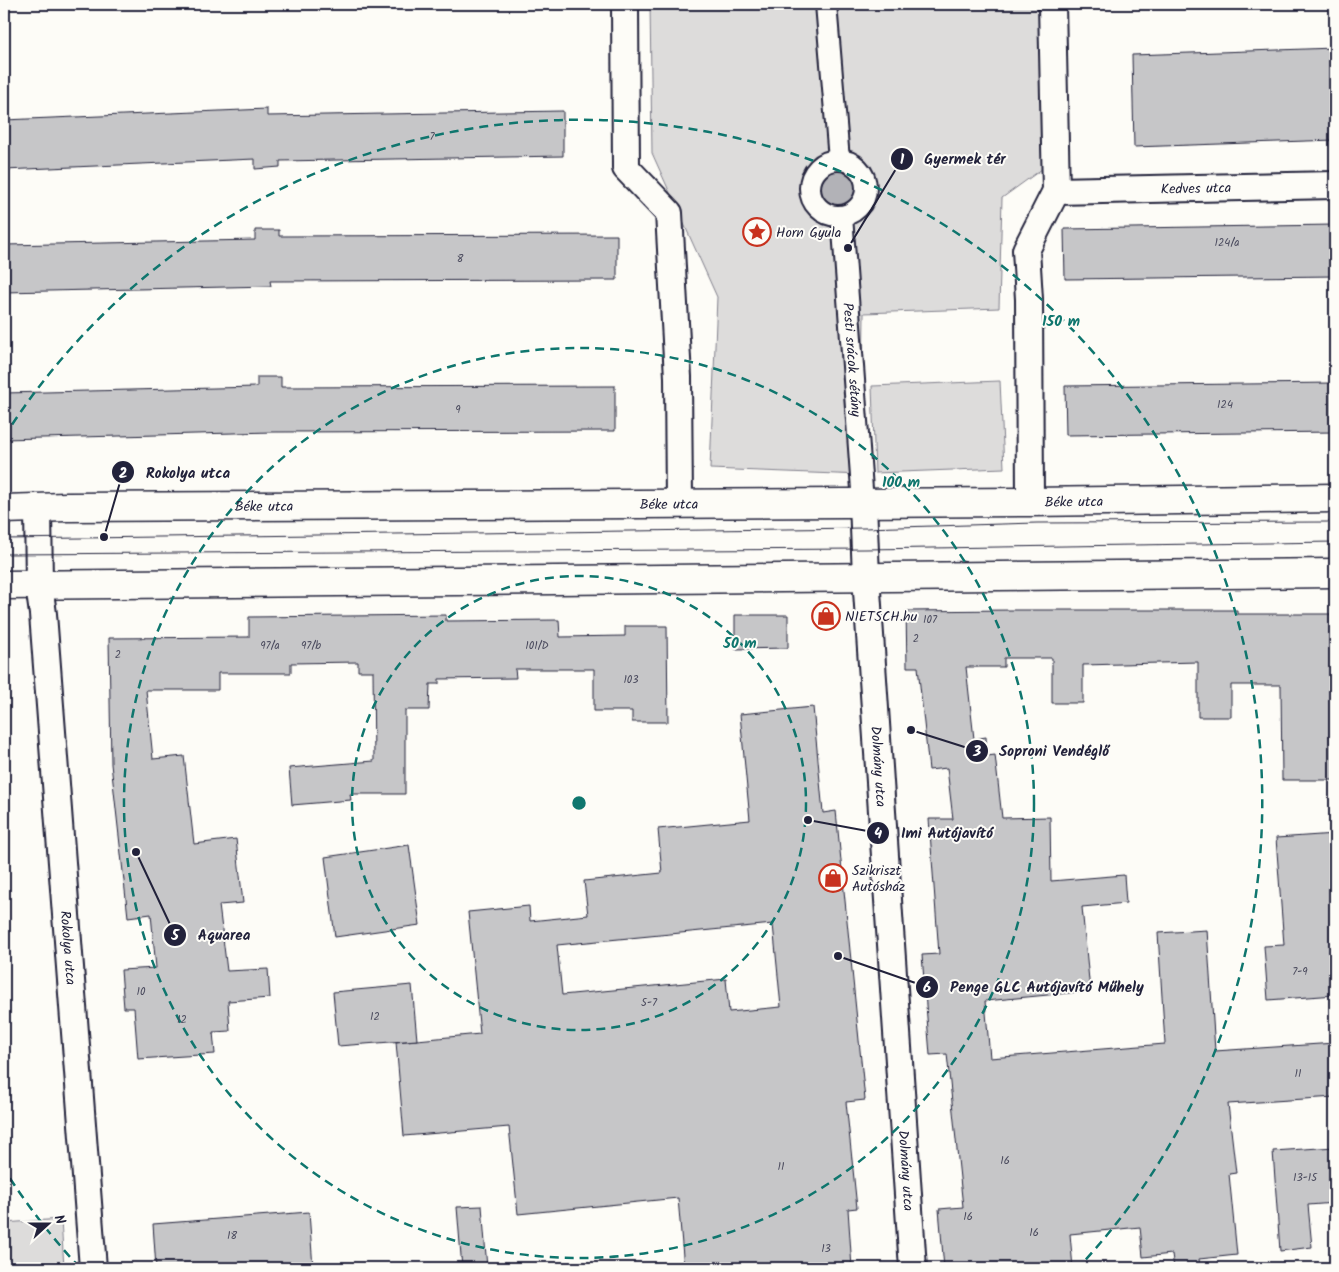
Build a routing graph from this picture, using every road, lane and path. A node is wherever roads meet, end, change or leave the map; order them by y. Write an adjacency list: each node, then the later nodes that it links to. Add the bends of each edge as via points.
1 (625, 4): 11 (street, via 626,168 669,213 678,377)
2 (826, 4): 4 (street)
3 (1052, 4): 6 (street)
4 (839, 160): 7 (street, via 856,166 866,189 856,210); 7 (street, via 824,164 817,170 811,183 811,193 822,211)
5 (1335, 185): 6 (street, Kedves utca)
6 (1056, 191): 9 (street, via 1026,250)
7 (842, 216): 10 (street, Pesti srácok sétány)
8 (1335, 498): 9 (main road, Béke utca)
9 (1030, 502): 10 (main road, Béke utca)
10 (863, 503): 11 (main road, Béke utca); 15 (street, Dolmány utca)
11 (679, 504): 12 (main road, Béke utca)
12 (38, 508): 13 (main road, Béke utca); 17 (street, Rokolya utca)
13 (4, 509)
14 (1335, 573): 15 (main road)
15 (866, 576): 17 (main road); 19 (street, Dolmány utca)
16 (4, 585): 17 (main road)
17 (39, 585): 18 (street, Rokolya utca)
18 (93, 1268)
19 (913, 1268)

